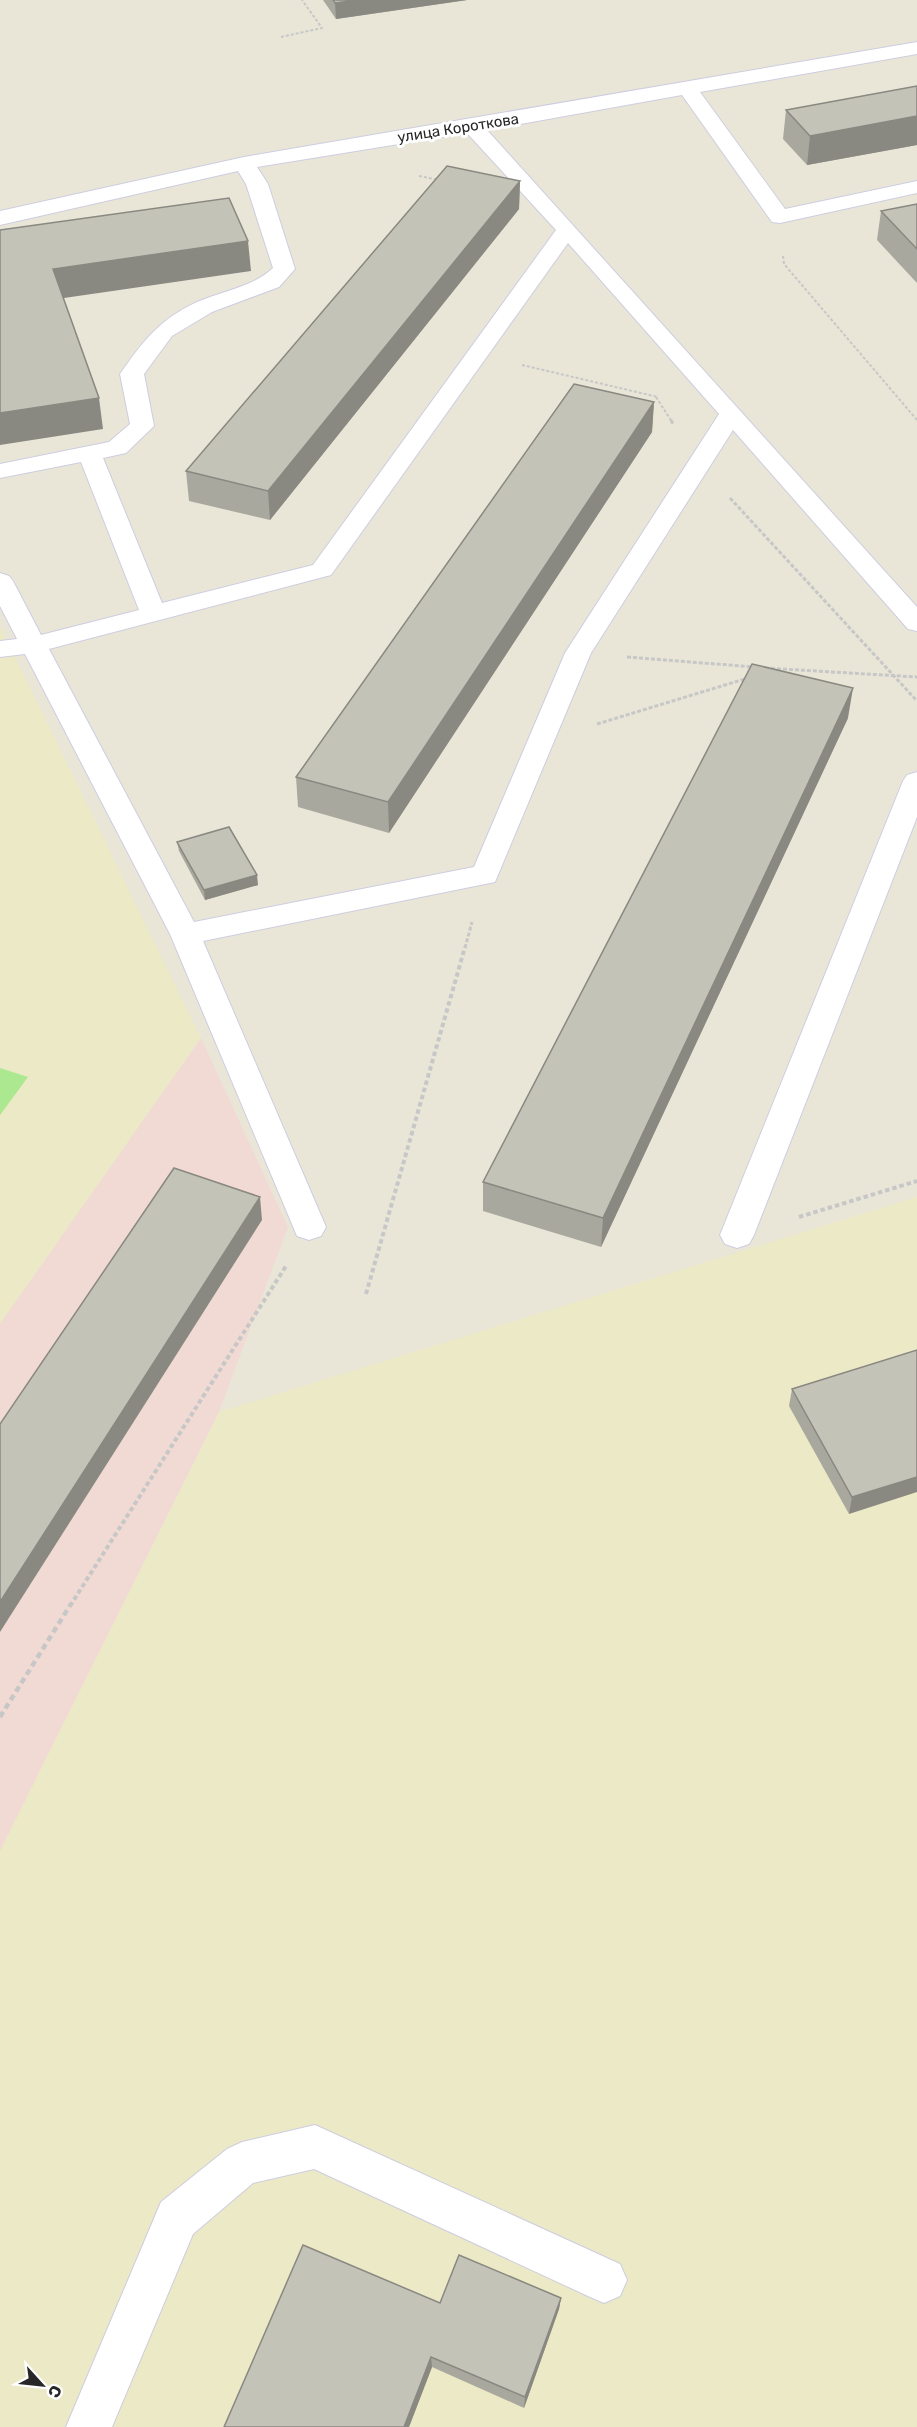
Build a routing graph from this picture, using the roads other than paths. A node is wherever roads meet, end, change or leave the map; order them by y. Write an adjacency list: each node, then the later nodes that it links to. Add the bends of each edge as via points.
1 (917, 48): 2 (street, улица Короткова)
2 (687, 88): 3 (street, улица Короткова); 5 (street, via 780,217)
3 (472, 126): 4 (street, улица Короткова); 7 (street)
4 (244, 163): 6 (street, улица Короткова); 9 (street, via 257,184 284,269 271,282 204,307 164,331 132,374 142,426 117,448)
5 (917, 187)
6 (0, 218)
7 (567, 229): 8 (street); 12 (street, via 322,570)
8 (731, 414): 13 (street); 17 (street, via 579,653 485,875)
9 (89, 453): 10 (street); 12 (street)
10 (0, 471)
11 (0, 581): 14 (street)
12 (153, 613): 14 (street)
13 (917, 623)
14 (33, 645): 15 (street); 17 (street)
15 (0, 649)
16 (917, 781): 19 (street)
17 (184, 934): 18 (street)
18 (309, 1227)
19 (738, 1235)
20 (604, 2280): 21 (street, via 315,2147 242,2164 177,2218)
21 (89, 2427)

